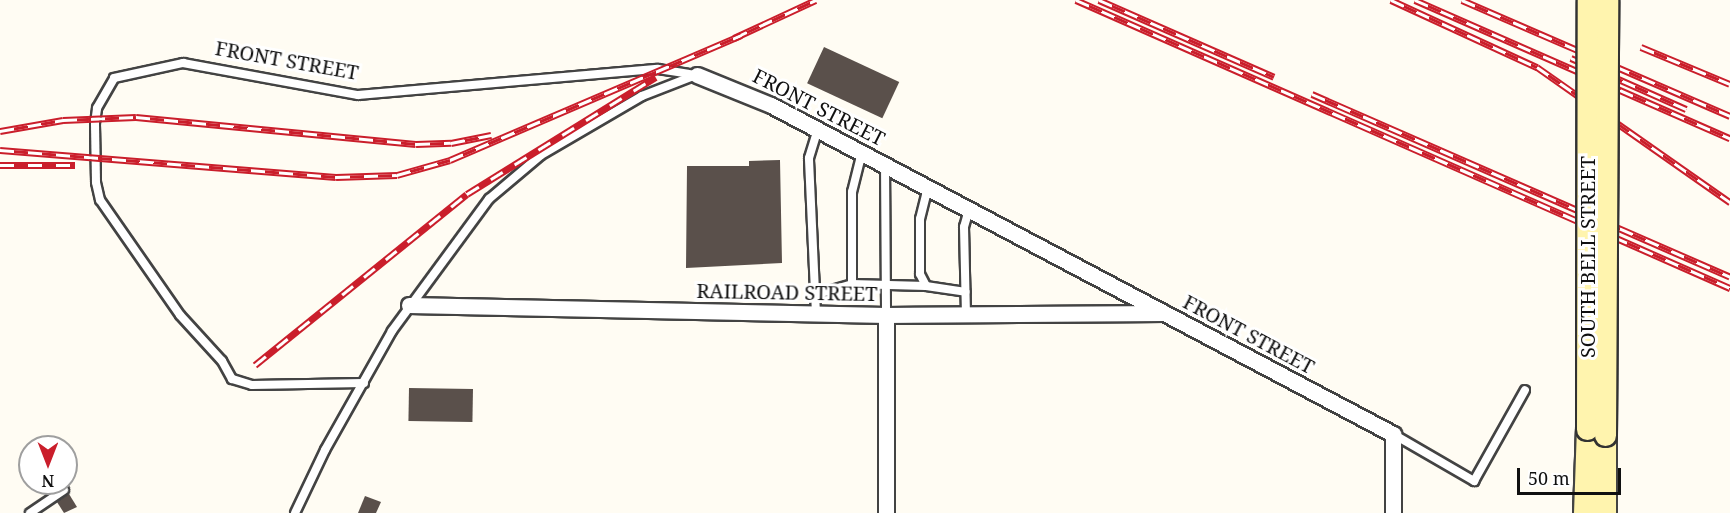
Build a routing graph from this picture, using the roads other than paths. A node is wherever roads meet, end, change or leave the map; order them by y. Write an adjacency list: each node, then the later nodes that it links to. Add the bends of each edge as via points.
1 (1588, 0): 21 (main road, SOUTH BELL STREET, bridge)
2 (1606, 0): 21 (main road, SOUTH BELL STREET, bridge)
3 (697, 75): 4 (street, FRONT STREET, via 745,93); 14 (lane, via 642,96 513,176 462,230); 19 (lane, FRONT STREET, via 658,69 358,95 183,63 114,78 98,108 95,165 100,200 180,315 222,361 232,379 252,385)
4 (818, 129): 5 (street, FRONT STREET); 13 (lane, via 809,158)
5 (862, 152): 6 (street, FRONT STREET); 9 (lane, via 852,192)
6 (885, 164): 7 (street, FRONT STREET); 11 (lane)
7 (928, 187): 8 (street, FRONT STREET); 10 (lane, via 920,219 920,274)
8 (970, 208): 12 (lane, via 964,227); 15 (street, FRONT STREET)
9 (852, 284): 11 (lane); 13 (lane)
10 (926, 286): 11 (lane); 12 (lane)
11 (886, 288): 17 (lane)
12 (966, 292): 18 (lane)
13 (814, 295): 16 (lane)
14 (409, 305): 16 (street, RAILROAD STREET); 19 (lane)
15 (1164, 313): 18 (street, RAILROAD STREET); 22 (street, FRONT STREET)
16 (816, 314): 17 (street, RAILROAD STREET)
17 (886, 315): 18 (street, RAILROAD STREET); 26 (street)
18 (966, 315)
19 (363, 383): 25 (lane)
20 (1525, 390): 22 (lane, via 1474,481)
21 (1596, 432): 28 (main road, SOUTH BELL STREET); 29 (main road, SOUTH BELL STREET)
22 (1393, 434): 27 (street)
23 (57, 495): 24 (lane)
24 (30, 513)
25 (295, 513)
26 (886, 513)
27 (1393, 513)
28 (1584, 513)
29 (1605, 513)

